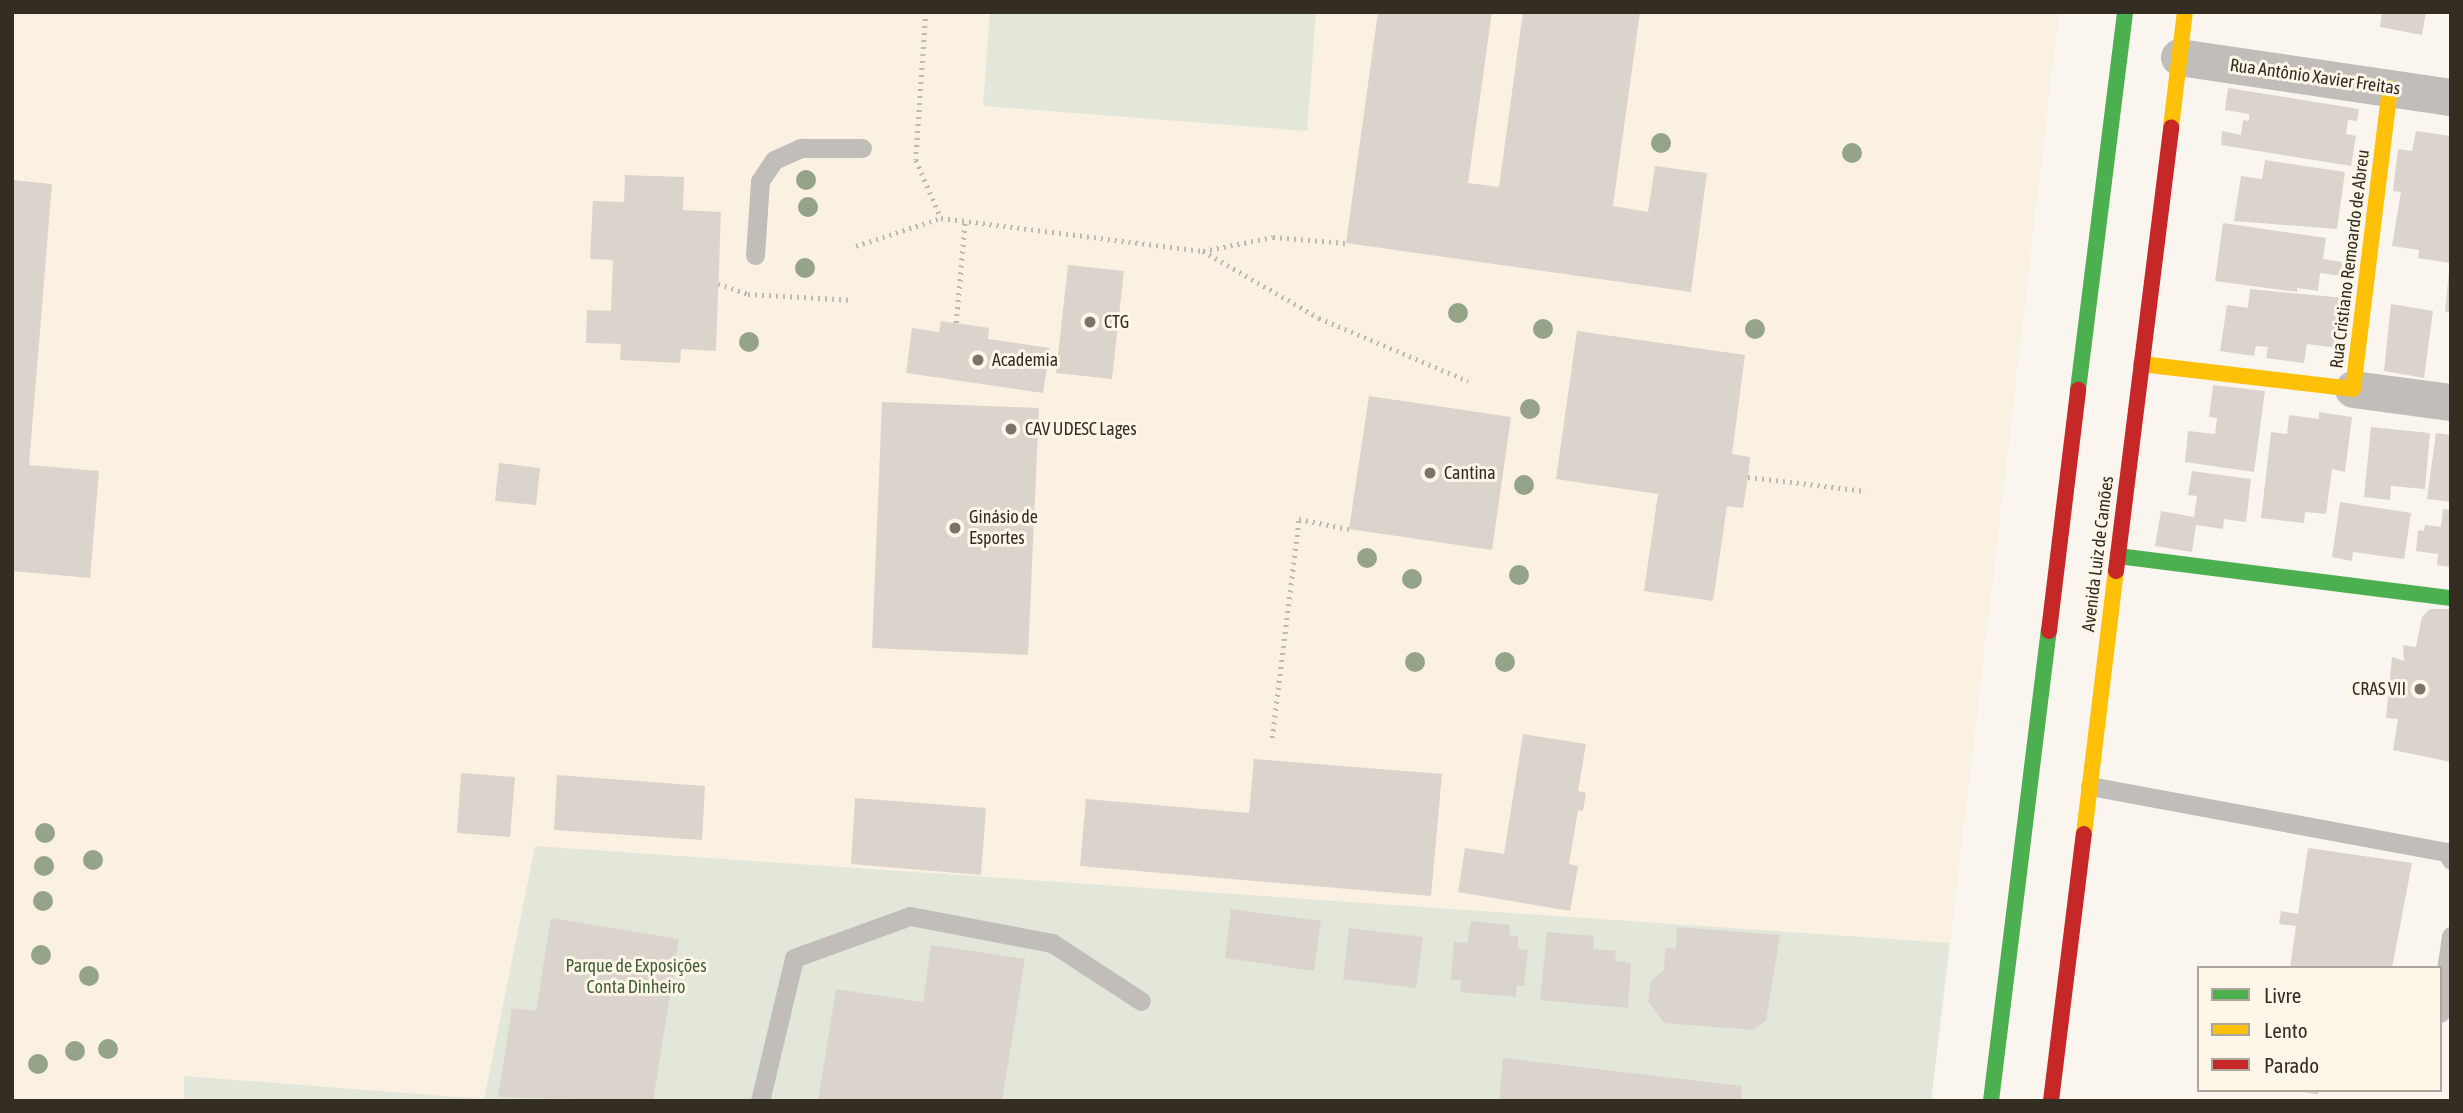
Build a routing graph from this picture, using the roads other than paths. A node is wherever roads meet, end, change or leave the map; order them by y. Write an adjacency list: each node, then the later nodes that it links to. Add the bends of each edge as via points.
1 (2124, 12): 13 (main road)
2 (2185, 12): 3 (main road, Avenida Luiz de Camões)
3 (2179, 57): 4 (street, Rua Antônio Xavier Freitas); 8 (main road, Avenida Luiz de Camões)
4 (2390, 88): 5 (street, Rua Antônio Xavier Freitas); 9 (main road, Rua Cristiano Remoardo de Abreu)
5 (2451, 97)
6 (862, 148): 7 (lane, via 801,148 774,160 760,181)
7 (755, 255)
8 (2141, 364): 9 (main road, Rua Cristiano Remoardo de Abreu); 11 (main road, Avenida Luiz de Camões)
9 (2353, 390): 10 (street)
10 (2451, 402)
11 (2118, 556): 12 (main road); 14 (main road, Avenida Luiz de Camões)
12 (2451, 598)
13 (2034, 752): 15 (main road, via 2034,780); 21 (main road, via 2003,1053)
14 (2090, 786): 16 (lane, via 2447,852); 22 (main road, Avenida Luiz de Camões, via 2080,808 2050,1059)
15 (2047, 802)
16 (2451, 860)
17 (2451, 936): 18 (lane)
18 (2442, 999)
19 (1141, 1000): 20 (lane, via 1052,943 910,916 794,958)
20 (760, 1101)
21 (1991, 1101)
22 (2051, 1101)

